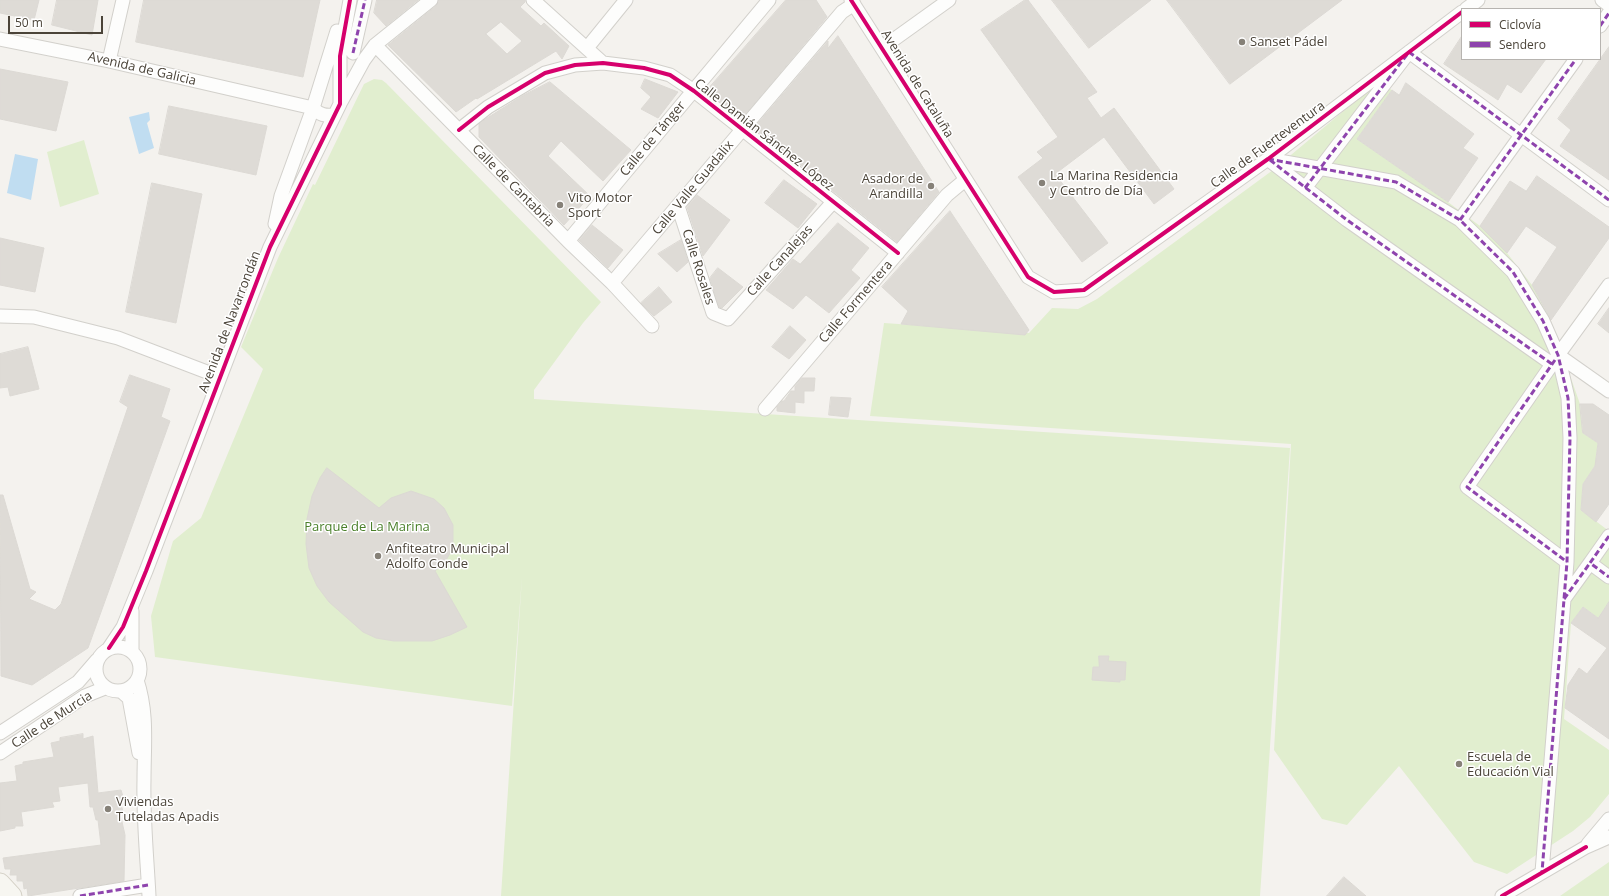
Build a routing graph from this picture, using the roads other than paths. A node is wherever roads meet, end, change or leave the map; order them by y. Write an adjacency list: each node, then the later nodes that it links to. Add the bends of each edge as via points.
1 (123, 0): 24 (street)
2 (348, 0): 26 (street, Avenida de Navarrondán); 29 (street, Avenida de Navarrondán, via 340,56)
3 (365, 0): 22 (street)
4 (431, 0): 18 (street)
5 (533, 0): 19 (street)
6 (626, 0): 19 (street)
7 (770, 0): 27 (street, Calle de Tánger)
8 (949, 0): 20 (street)
9 (1478, 0): 13 (street)
10 (1602, 0): 12 (street)
11 (853, 2): 20 (street, Avenida de Cataluña); 32 (street, Calle Valle Guadalix)
12 (1609, 5)
13 (1467, 8)
14 (1461, 13): 21 (street, Calle de Fuerteventura)
15 (1609, 13): 16 (street)
16 (1601, 25)
17 (0, 39): 24 (street, Avenida de Galicia)
18 (375, 45): 29 (street); 31 (street, Calle de Cantabria)
19 (587, 48): 25 (street)
20 (882, 48): 36 (street, Avenida de Cataluña)
21 (1409, 52): 33 (street); 34 (street, Calle de Fuerteventura); 35 (street)
22 (353, 54)
23 (1575, 60): 33 (street)
24 (109, 61): 28 (street, Avenida de Galicia)
25 (604, 63): 27 (street, Calle Damián Sánchez López, via 644,68 670,75); 31 (street, Calle Damián Sánchez López, via 575,65 545,73 488,107)
26 (319, 89): 28 (street, Avenida de Galicia, via 302,100); 29 (street, via 334,89); 30 (street, Avenida de Navarrondán)
27 (694, 91): 32 (street, Calle Damián Sánchez López); 42 (street, Calle de Tánger)
28 (284, 101): 30 (street, Avenida de Galicia)
29 (338, 104): 30 (street, via 326,116); 43 (street, Avenida de Navarrondán)
30 (313, 108): 43 (street, Avenida de Navarrondán, via 281,196)
31 (459, 130): 42 (street, Calle de Cantabria)
32 (743, 130): 39 (street, Calle Damián Sánchez López); 40 (street, Calle Valle Guadalix)
33 (1521, 135): 38 (street); 41 (street)
34 (1268, 159): 35 (street); 37 (street); 47 (street, Calle de Fuerteventura)
35 (1321, 168): 37 (street); 41 (street, via 1396,182)
36 (965, 180): 44 (street, Calle Formentera, via 947,196); 47 (street, Avenida de Cataluña, via 1028,277 1054,292)
37 (1306, 188): 51 (street, via 1347,220)
38 (1609, 200)
39 (833, 202): 44 (street, Calle Damián Sánchez López); 49 (street, Calle Canalejas)
40 (678, 206): 45 (street, Calle Valle Guadalix); 49 (street, Calle Rosales, via 713,313)
41 (1460, 220): 51 (street, via 1513,272 1543,321)
42 (568, 241): 45 (street, Calle de Cantabria)
43 (270, 247): 52 (street, Avenida de Navarrondán)
44 (898, 253): 54 (street, Calle Formentera)
45 (612, 283): 50 (street, Calle de Cantabria)
46 (1609, 285): 51 (street)
47 (1084, 290)
48 (0, 316): 52 (street, via 34,317 118,338)
49 (728, 319)
50 (652, 326)
51 (1555, 360): 53 (street); 56 (street, via 1568,398 1570,438); 56 (street, via 1467,487)
52 (220, 377): 60 (street, Avenida de Navarrondán)
53 (1609, 391)
54 (764, 409)
55 (1609, 536): 57 (street)
56 (1567, 562): 59 (street)
57 (1590, 563): 58 (street); 59 (street)
58 (1609, 576)
59 (1564, 599): 73 (street)
60 (132, 606): 61 (street, Avenida de Navarrondán, via 123,627); 62 (street, Avenida de Navarrondán)
61 (109, 648): 62 (street, via 118,646); 63 (street)
62 (132, 652): 64 (street, via 140,666)
63 (97, 660): 65 (street, via 95,671); 67 (street, Calle de Murcia, via 78,682)
64 (138, 680): 66 (street); 69 (street, via 145,717)
65 (105, 688): 66 (street); 68 (street, Calle de Murcia, via 85,696)
66 (121, 692): 69 (street, via 129,698)
67 (0, 733)
68 (0, 753)
69 (144, 781): 75 (street)
70 (1609, 818): 72 (street)
71 (1609, 837): 72 (street)
72 (1586, 847): 73 (street)
73 (1542, 872): 78 (street)
74 (0, 883): 76 (main road)
75 (148, 890): 77 (street)
76 (12, 896)
77 (80, 896)
78 (1502, 896)

